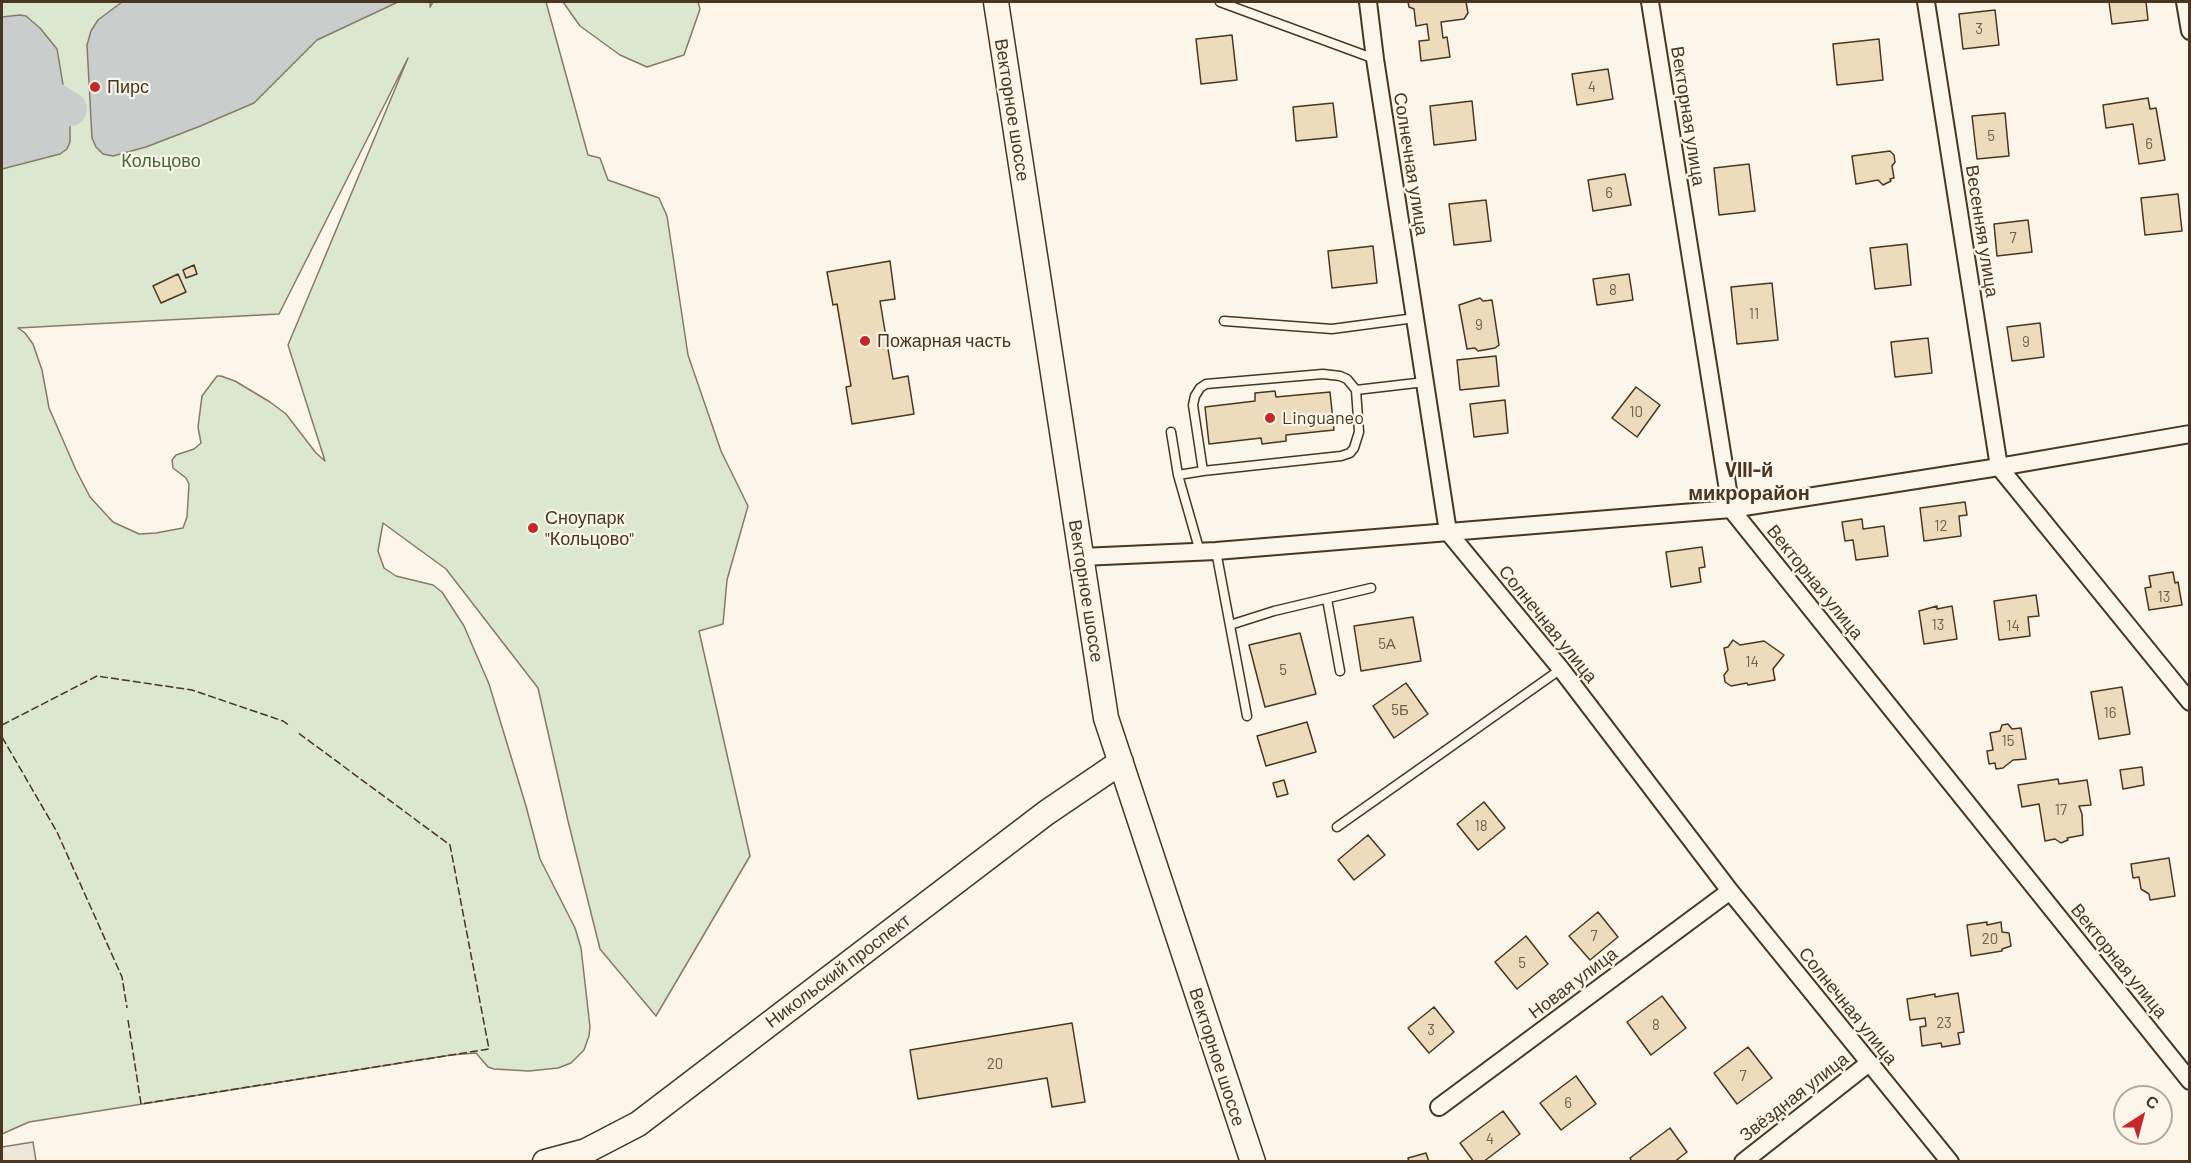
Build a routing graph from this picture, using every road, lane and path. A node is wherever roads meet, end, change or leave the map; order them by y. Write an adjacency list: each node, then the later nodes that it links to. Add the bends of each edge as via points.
1 (996, 2): 21 (main road, Векторное шоссе)
2 (1220, 2): 8 (lane)
3 (1368, 2): 8 (street, Солнечная улица)
4 (1650, 2): 18 (street, Векторная улица)
5 (1926, 2): 15 (street, Весенняя улица)
6 (2185, 2): 7 (street)
7 (2190, 31)
8 (1375, 59): 9 (street, Солнечная улица)
9 (1415, 318): 10 (lane, via 1332,329); 11 (street, Солнечная улица)
10 (1224, 321)
11 (1425, 381): 12 (lane); 19 (street, Солнечная улица)
12 (1356, 390): 16 (lane, via 1359,432 1350,453); 16 (lane, via 1347,379 1323,374 1200,387 1193,405)
13 (1171, 432): 17 (lane)
14 (2190, 434): 15 (street)
15 (1999, 467): 18 (street); 27 (street)
16 (1203, 471): 17 (lane)
17 (1178, 475): 20 (lane)
18 (1731, 509): 19 (street); 33 (street, Векторная улица)
19 (1448, 532): 20 (street); 25 (street, Солнечная улица)
20 (1208, 551): 21 (street); 24 (lane)
21 (1081, 557): 29 (main road, Векторное шоссе, via 1106,718)
22 (1371, 588): 23 (lane)
23 (1327, 599): 24 (lane); 26 (lane)
24 (1230, 625): 28 (lane)
25 (1561, 669): 30 (lane); 31 (street, Солнечная улица)
26 (1340, 671)
27 (2190, 702)
28 (1247, 716)
29 (1121, 762): 35 (main road, Никольский проспект, via 1046,813 638,1124 586,1151); 36 (main road, Векторное шоссе)
30 (1336, 827)
31 (1730, 891): 32 (street, Солнечная улица); 34 (street, Новая улица)
32 (1869, 1063): 37 (street, Звёздная улица); 38 (street, Солнечная улица)
33 (2190, 1081)
34 (1439, 1107)
35 (545, 1161)
36 (1253, 1161)
37 (1743, 1161)
38 (1950, 1161)

